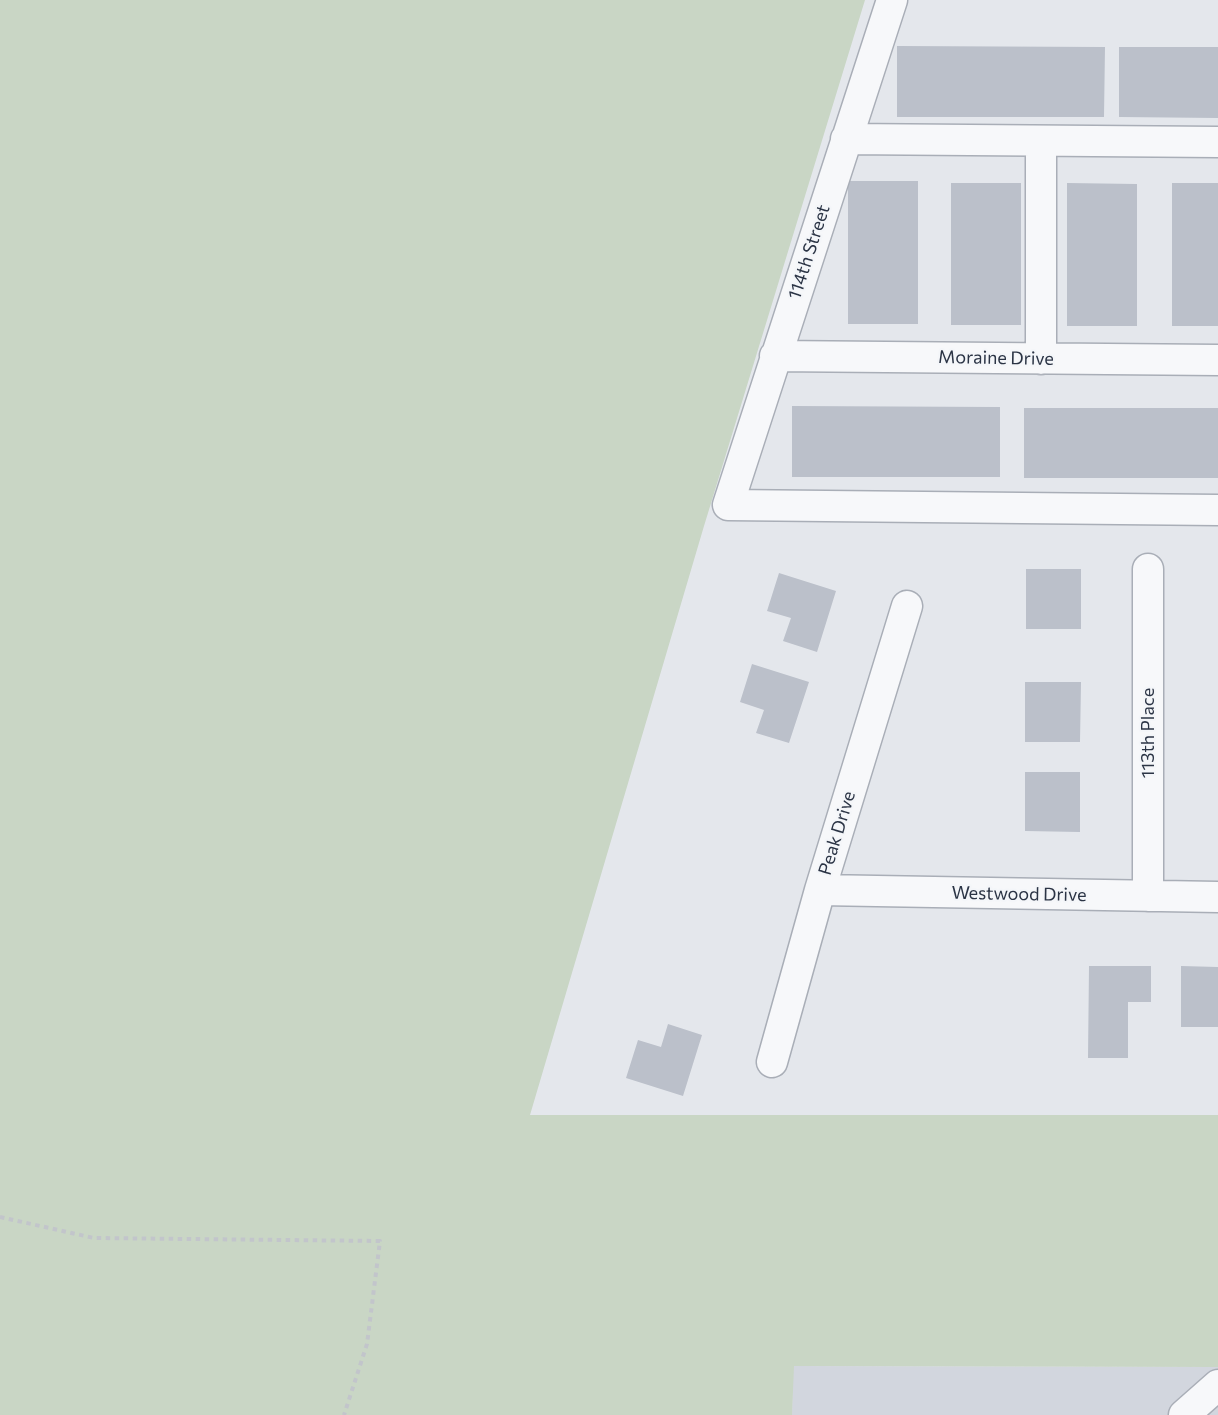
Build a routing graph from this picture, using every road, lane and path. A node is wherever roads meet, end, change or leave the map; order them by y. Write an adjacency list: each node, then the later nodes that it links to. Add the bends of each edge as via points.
1 (892, 0): 2 (street, 114th Street)
2 (846, 139): 3 (street); 5 (street, 114th Street)
3 (1041, 141): 4 (street); 6 (street)
4 (1218, 142)
5 (775, 356): 6 (street, Moraine Drive); 8 (street, 114th Street, via 728,505)
6 (1041, 359): 7 (street, Moraine Drive)
7 (1218, 360)
8 (1218, 510)
9 (1148, 569): 12 (street, 113th Place)
10 (907, 606): 11 (street, Peak Drive)
11 (820, 890): 12 (street, Westwood Drive); 14 (street, Peak Drive)
12 (1148, 896): 13 (street, Westwood Drive)
13 (1218, 897)
14 (772, 1062)
15 (0, 1217): 17 (path, via 94,1238 380,1242 368,1344)
16 (1218, 1385): 18 (street)
17 (344, 1415)
18 (1184, 1415)

